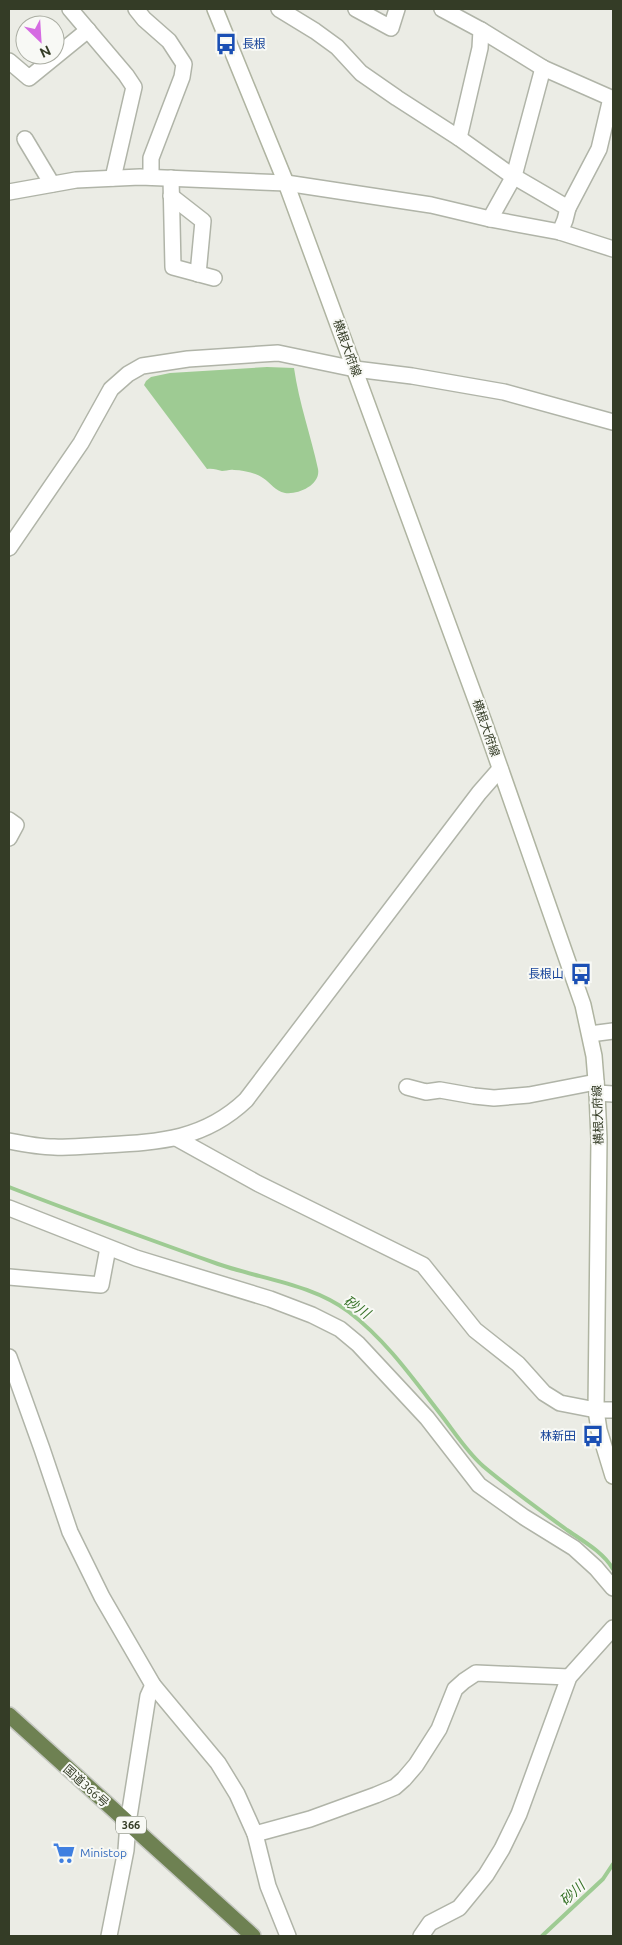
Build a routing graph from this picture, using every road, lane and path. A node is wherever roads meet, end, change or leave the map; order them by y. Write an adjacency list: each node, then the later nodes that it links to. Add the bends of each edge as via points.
1 (70, 9): 8 (street)
2 (136, 9): 17 (street, via 170,41 184,64 151,158)
3 (215, 9): 19 (street, 横根大府線)
4 (279, 9): 12 (street, via 338,47 361,73)
5 (356, 9): 6 (street, via 391,28)
6 (397, 9)
7 (442, 9): 9 (street)
8 (88, 30): 10 (street, via 29,78); 16 (street, via 134,87)
9 (481, 30): 11 (street); 12 (street)
10 (9, 61)
11 (543, 68): 14 (street, via 611,98); 15 (street)
12 (460, 138): 15 (street)
13 (25, 139): 20 (street)
14 (606, 151): 23 (street)
15 (514, 176): 23 (street); 24 (street)
16 (113, 178): 17 (street); 20 (street)
17 (151, 178): 18 (street)
18 (171, 178): 19 (street); 22 (street)
19 (286, 183): 24 (street, via 431,205); 29 (street, 横根大府線)
20 (52, 184): 21 (street)
21 (9, 192)
22 (171, 196): 27 (street, via 203,221); 27 (street, via 173,266)
23 (568, 208): 25 (street)
24 (490, 219): 25 (street)
25 (560, 232): 26 (street)
26 (613, 248)
27 (198, 274): 28 (street)
28 (214, 278)
29 (355, 369): 30 (street, via 504,392); 31 (street, via 278,353 188,358 142,366 112,389 81,443); 32 (street, 横根大府線)
30 (613, 422)
31 (9, 546)
32 (500, 769): 36 (street, 横根大府線, via 583,1005); 40 (street, via 246,1100 211,1125)
33 (9, 820): 34 (street, via 16,825)
34 (9, 838)
35 (613, 1031): 36 (street)
36 (590, 1034): 38 (street, 横根大府線)
37 (407, 1087): 38 (street, via 426,1092 440,1090 494,1098)
38 (597, 1088): 39 (street); 46 (street, 横根大府線)
39 (613, 1094)
40 (176, 1138): 41 (street, via 154,1143 55,1147); 46 (street, via 257,1183 423,1265 475,1330 518,1364 544,1393 560,1403)
41 (9, 1141)
42 (9, 1208): 43 (street)
43 (108, 1248): 44 (street, via 102,1285); 49 (street, via 270,1299 340,1329 428,1418 480,1485 574,1548)
44 (9, 1277)
45 (9, 1357): 52 (street, via 70,1532 102,1597)
46 (596, 1410): 47 (street); 48 (street, 横根大府線)
47 (613, 1410)
48 (613, 1476)
49 (613, 1588)
50 (613, 1628): 51 (street)
51 (569, 1678): 55 (street, via 476,1673 455,1689 439,1729 416,1765 395,1787 310,1819); 59 (street, via 519,1814 502,1849 459,1908 430,1923)
52 (153, 1685): 54 (street, via 148,1696); 55 (street, via 218,1763 237,1794)
53 (9, 1715): 54 (highway, 国道366号 / 366)
54 (128, 1822): 56 (street, via 126,1850); 57 (highway, 国道366号 / 366)
55 (255, 1834): 58 (street, via 268,1886)
56 (109, 1936)
57 (253, 1936)
58 (288, 1936)
59 (421, 1936)

